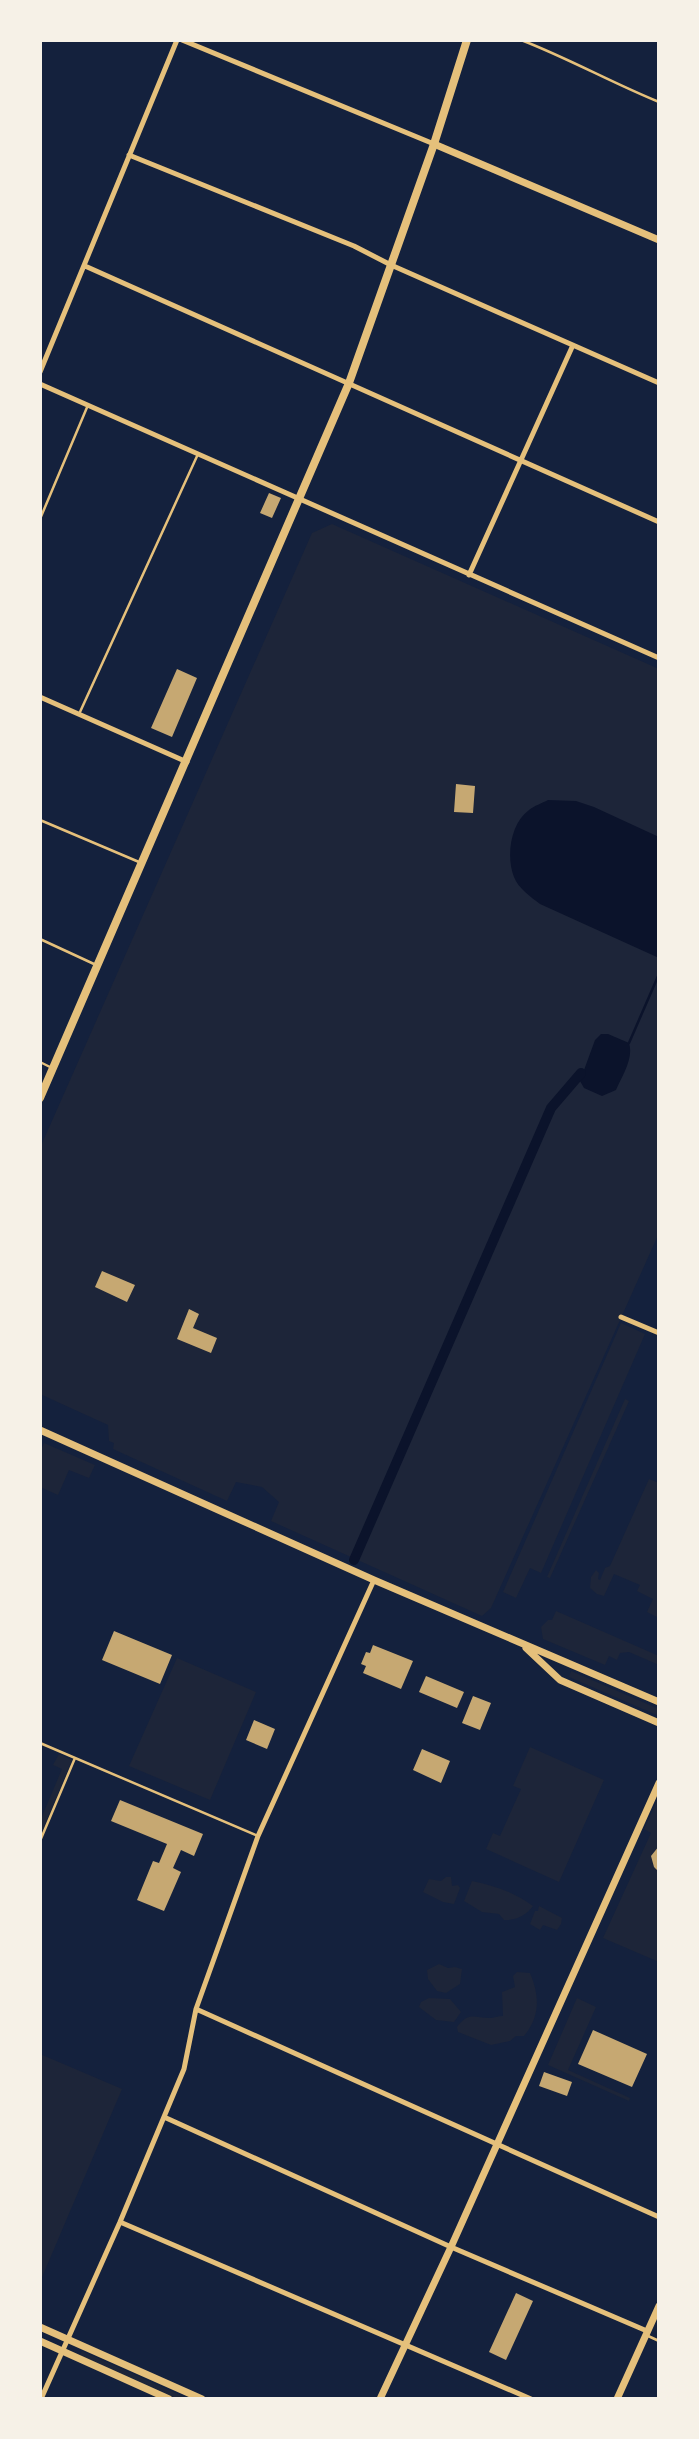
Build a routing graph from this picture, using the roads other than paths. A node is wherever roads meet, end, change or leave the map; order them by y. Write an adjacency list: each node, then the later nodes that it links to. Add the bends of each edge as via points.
1 (180, 40): 5 (street); 6 (street)
2 (467, 40): 5 (main road)
3 (521, 40): 4 (lane)
4 (659, 103)
5 (434, 144): 7 (street); 8 (main road)
6 (129, 155): 8 (street); 9 (street)
7 (659, 240)
8 (391, 265): 10 (street); 12 (main road)
9 (85, 266): 11 (street); 12 (street)
10 (573, 345): 13 (street); 17 (street)
11 (40, 372)
12 (349, 383): 17 (street); 18 (main road)
13 (659, 383)
14 (40, 384): 15 (street)
15 (88, 405): 16 (street); 19 (lane)
16 (198, 454): 18 (street); 24 (lane)
17 (519, 460): 20 (street); 21 (street)
18 (299, 500): 21 (street); 25 (main road)
19 (40, 519)
20 (659, 522)
21 (468, 575): 22 (street)
22 (659, 658)
23 (40, 697): 24 (street)
24 (79, 714): 25 (street)
25 (187, 762): 27 (main road)
26 (40, 820): 27 (lane)
27 (142, 864): 29 (main road)
28 (40, 939): 29 (lane)
29 (97, 965): 31 (main road)
30 (40, 1062): 31 (lane)
31 (53, 1068): 32 (main road)
32 (40, 1098)
33 (621, 1317): 34 (street)
34 (659, 1333)
35 (41, 1432): 36 (street)
36 (374, 1580): 37 (street); 43 (street)
37 (523, 1645): 38 (street); 39 (street, via 560,1680)
38 (659, 1702)
39 (659, 1723)
40 (40, 1743): 41 (lane)
41 (75, 1758): 43 (lane); 44 (lane)
42 (659, 1783): 47 (street)
43 (258, 1836): 45 (street)
44 (40, 1841)
45 (196, 2009): 46 (street, via 184,2069); 47 (street)
46 (164, 2117): 49 (street); 50 (street)
47 (495, 2145): 48 (street); 50 (street)
48 (659, 2217)
49 (120, 2222): 54 (street); 57 (street)
50 (451, 2247): 53 (street); 57 (street)
51 (659, 2306): 53 (street)
52 (40, 2327): 54 (street)
53 (646, 2333): 56 (lane); 64 (street)
54 (68, 2339): 58 (street); 61 (street)
55 (40, 2341): 58 (street)
56 (659, 2341)
57 (405, 2345): 62 (street); 63 (street)
58 (63, 2351): 59 (street); 60 (street)
59 (41, 2399)
60 (169, 2399)
61 (202, 2399)
62 (380, 2399)
63 (531, 2399)
64 (617, 2399)

